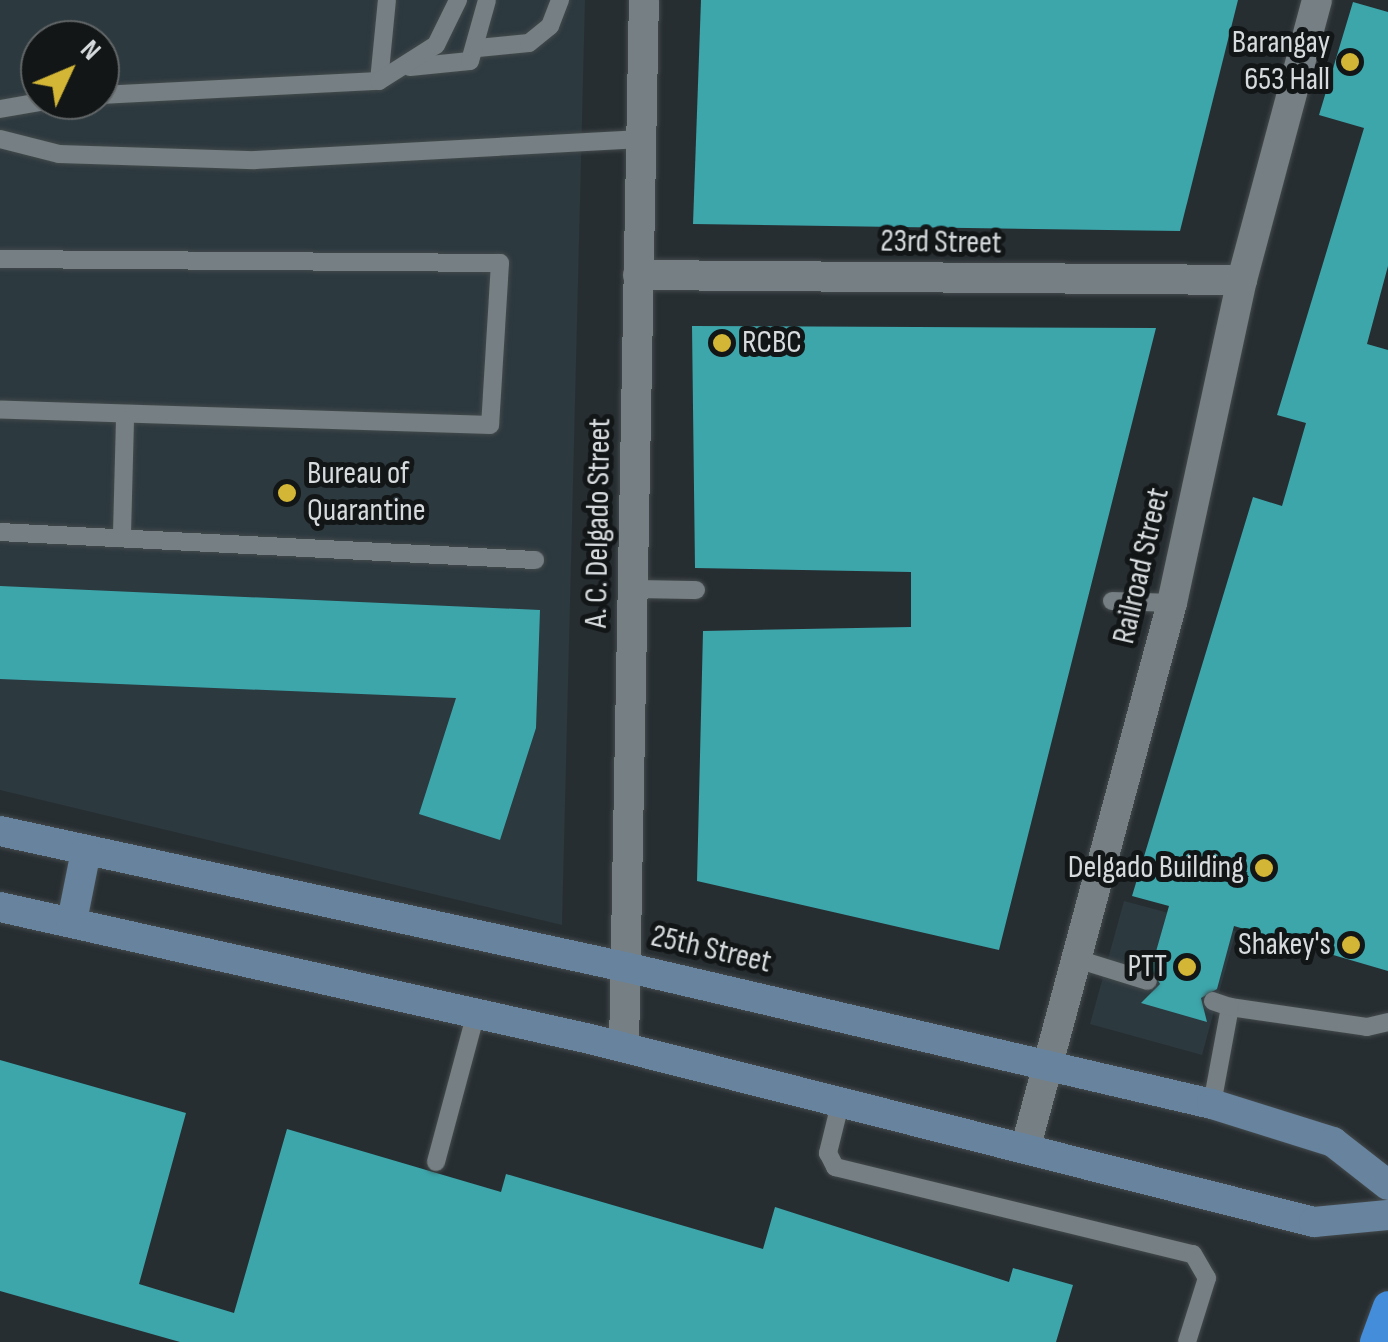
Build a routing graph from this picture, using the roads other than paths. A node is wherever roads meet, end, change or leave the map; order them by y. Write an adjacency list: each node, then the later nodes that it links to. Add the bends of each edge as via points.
1 (387, 0): 9 (lane)
2 (458, 0): 8 (lane, via 436,45)
3 (487, 0): 7 (lane)
4 (560, 0): 7 (lane, via 550,26 528,43)
5 (644, 0): 11 (street, A. C. Delgado Street)
6 (1316, 0): 15 (street, Railroad Street)
7 (478, 48): 8 (lane, via 458,66)
8 (410, 67): 9 (lane)
9 (379, 81): 10 (lane)
10 (120, 95)
11 (641, 138): 12 (lane, via 256,160 59,154); 14 (street, A. C. Delgado Street)
12 (0, 139)
13 (0, 259): 17 (lane, via 500,264 490,425)
14 (638, 275): 15 (street, 23rd Street); 21 (street, A. C. Delgado Street)
15 (1242, 280): 24 (street, Railroad Street)
16 (0, 410): 17 (lane)
17 (125, 417): 19 (lane)
18 (0, 532): 19 (lane)
19 (122, 534): 20 (lane)
20 (534, 560)
21 (632, 589): 22 (lane); 30 (street, A. C. Delgado Street)
22 (696, 590)
23 (1112, 601): 24 (lane)
24 (1172, 603): 29 (street, Railroad Street)
25 (0, 831): 26 (street, 25th Street)
26 (86, 851): 28 (street); 30 (street, 25th Street)
27 (0, 907): 28 (street)
28 (72, 921): 32 (street)
29 (1077, 959): 31 (lane); 35 (street, Railroad Street)
30 (625, 966): 34 (street, A. C. Delgado Street); 35 (street, 25th Street)
31 (1148, 981)
32 (476, 1013): 34 (street); 39 (lane)
33 (1388, 1022): 37 (lane, via 1366,1027 1222,1004)
34 (624, 1048): 36 (street)
35 (1048, 1063): 37 (street, 25th Street); 38 (street, Railroad Street)
36 (841, 1100): 38 (street); 43 (lane, via 828,1154 835,1166 1193,1254 1207,1278)
37 (1212, 1104): 40 (street, 25th Street, via 1334,1142)
38 (1026, 1146): 41 (street, via 1314,1222)
39 (436, 1162)
40 (1388, 1185)
41 (1388, 1215)
42 (1388, 1306): 44 (highway)
43 (1188, 1342)
44 (1376, 1342)

